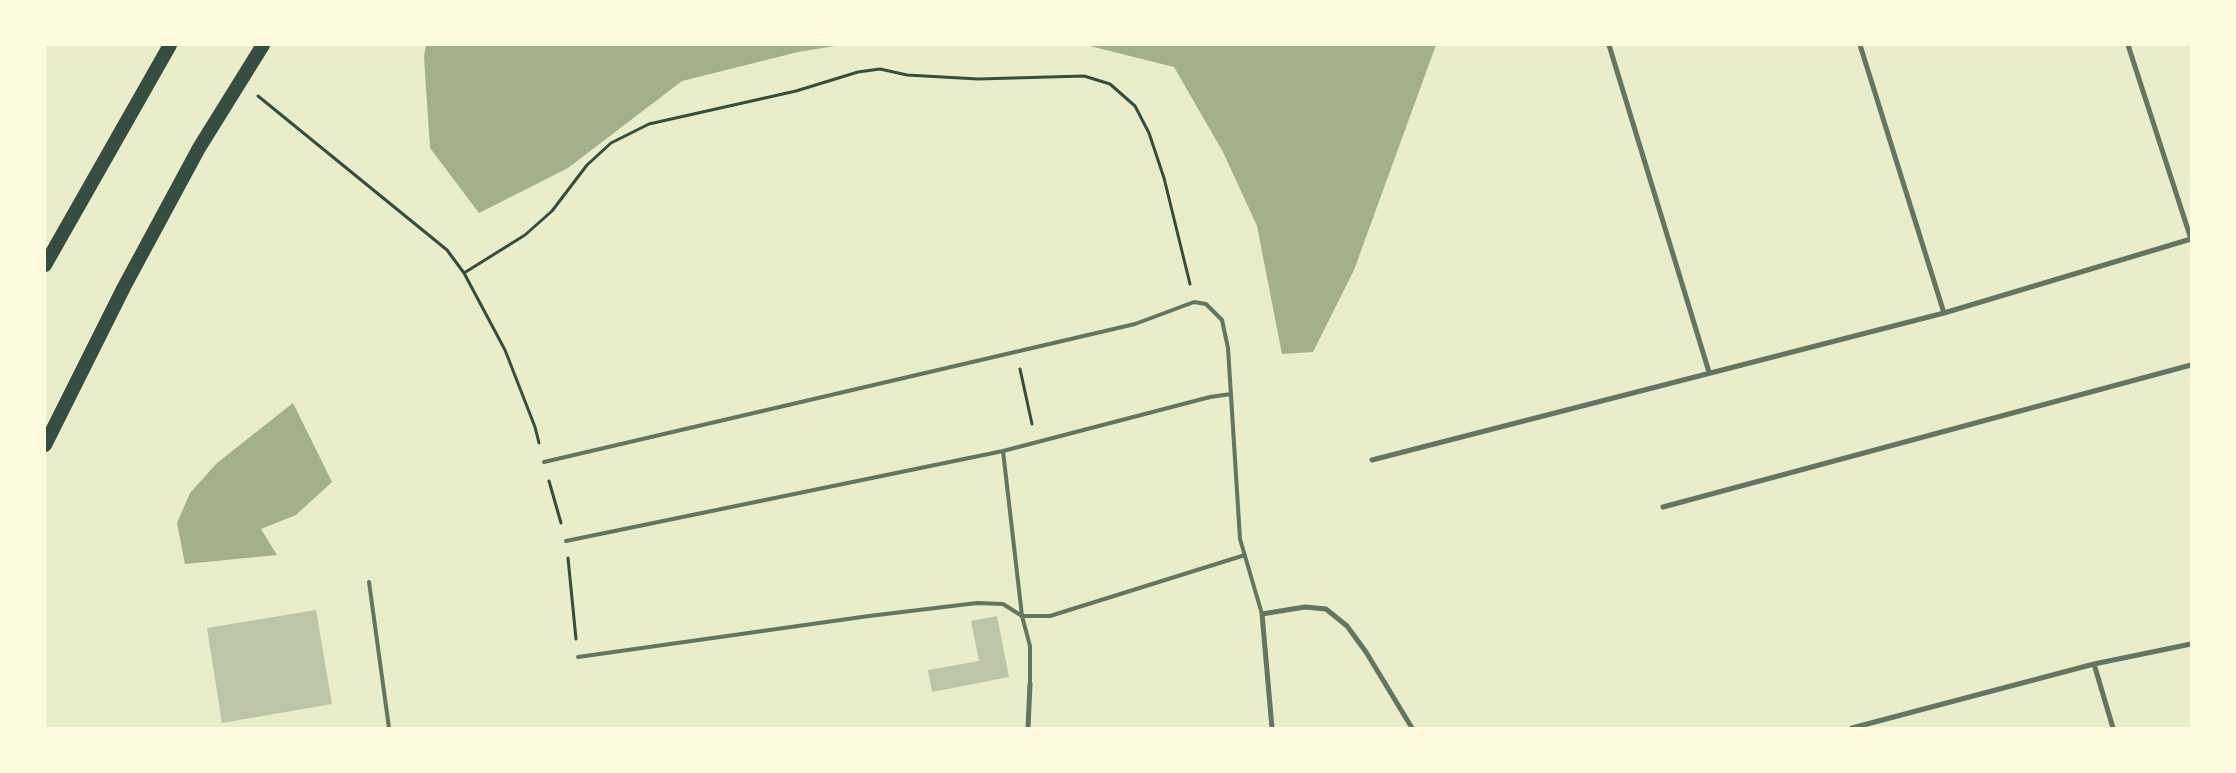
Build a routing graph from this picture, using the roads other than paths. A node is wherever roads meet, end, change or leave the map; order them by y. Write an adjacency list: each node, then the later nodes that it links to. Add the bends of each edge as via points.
1 (170, 45): 7 (highway)
2 (263, 45): 12 (highway, via 199,148)
3 (1609, 45): 10 (street)
4 (1860, 45): 8 (street)
5 (2128, 45): 6 (street)
6 (2191, 239): 8 (street)
7 (45, 265)
8 (1944, 313): 10 (street)
9 (2191, 365): 16 (street)
10 (1709, 372): 14 (street)
11 (1230, 394): 13 (lane); 15 (lane, via 1228,348 1222,320 1206,304 1194,302 1135,324); 18 (lane, via 1240,539)
12 (45, 445)
13 (1003, 451): 17 (lane); 21 (lane)
14 (1372, 460)
15 (544, 462)
16 (1663, 507)
17 (566, 541)
18 (1244, 555): 20 (lane); 21 (lane, via 1050,616)
19 (370, 582): 26 (lane)
20 (1262, 614): 28 (street); 29 (street, via 1305,607 1326,609 1347,626 1366,652)
21 (1022, 616): 23 (lane, via 1003,604 977,603); 25 (lane, via 1030,646)
22 (2191, 644): 24 (street)
23 (578, 657)
24 (2094, 664): 30 (street); 31 (street)
25 (1030, 684): 27 (street)
26 (390, 728)
27 (1028, 728)
28 (1272, 728)
29 (1412, 728)
30 (1852, 728)
31 (2112, 728)

